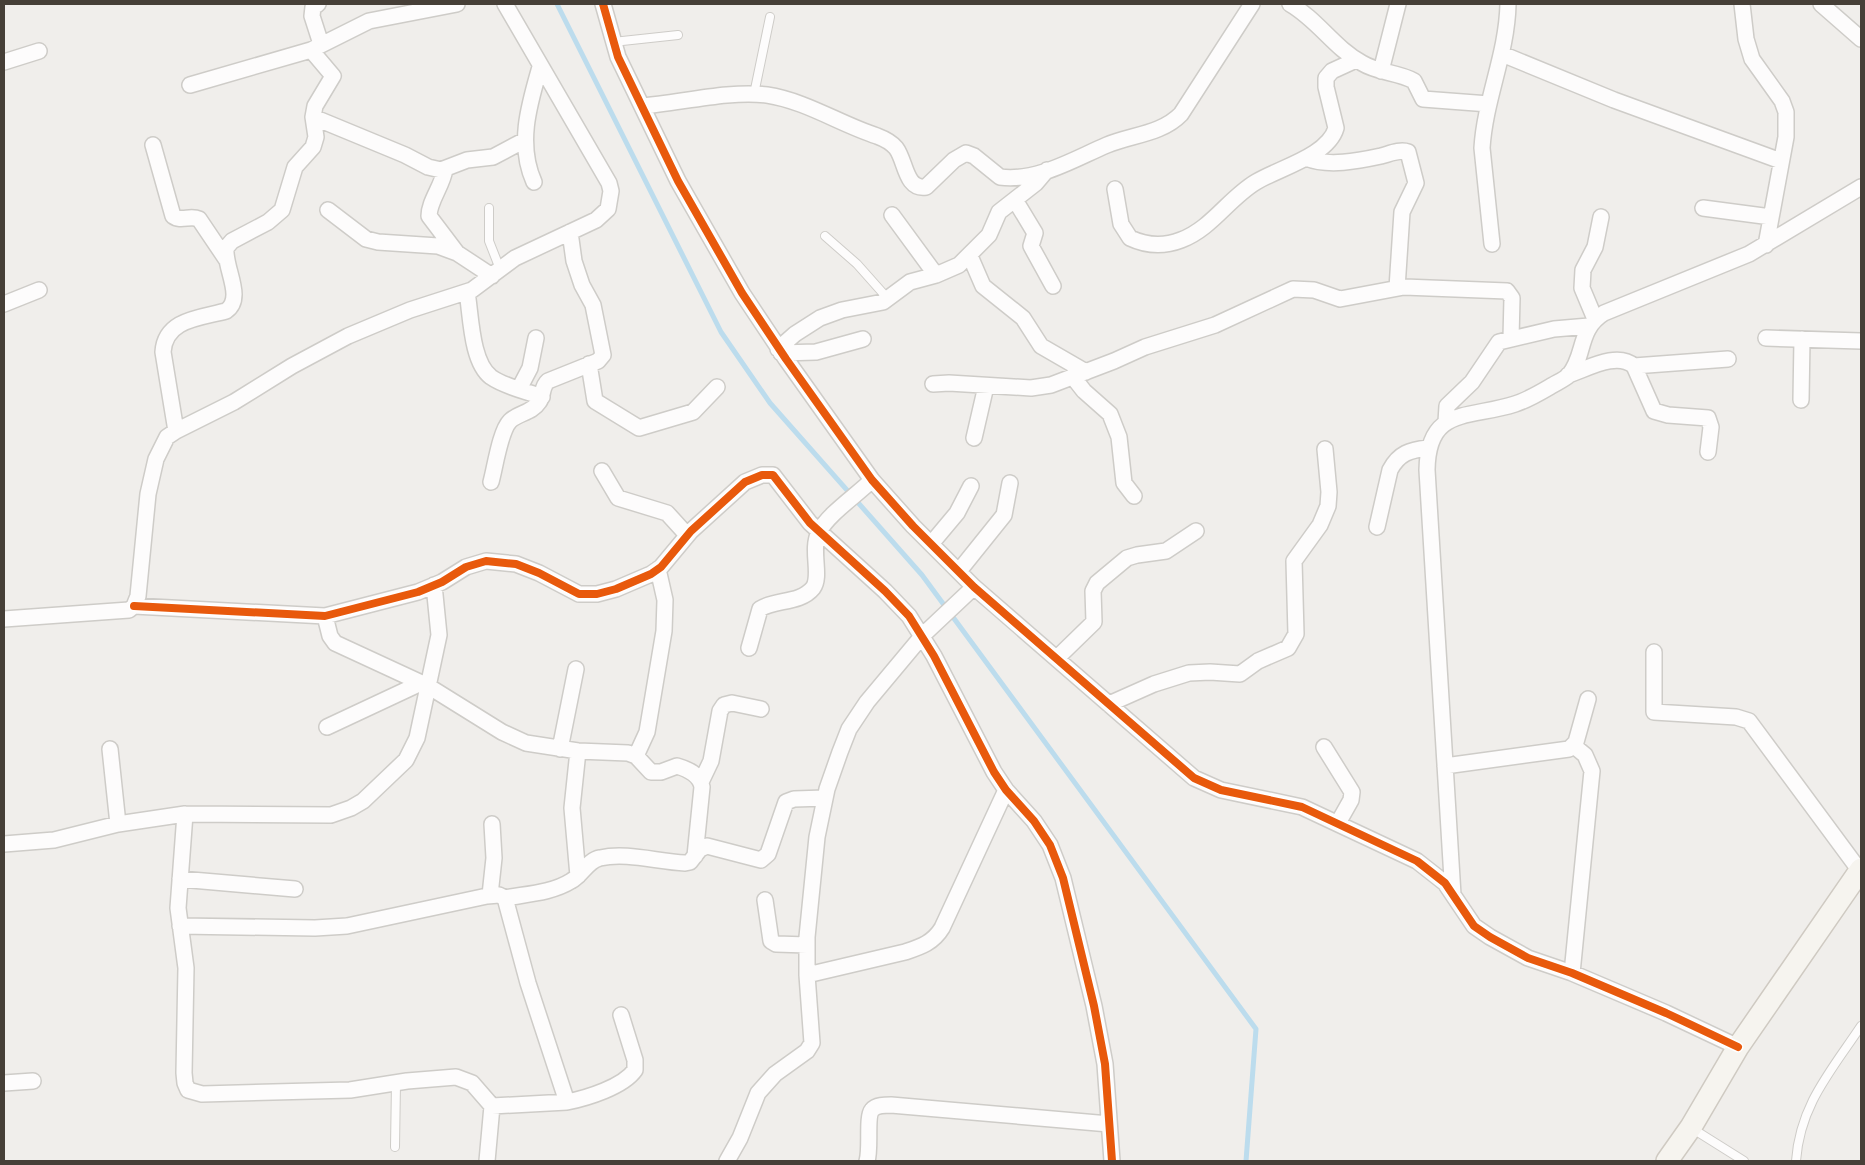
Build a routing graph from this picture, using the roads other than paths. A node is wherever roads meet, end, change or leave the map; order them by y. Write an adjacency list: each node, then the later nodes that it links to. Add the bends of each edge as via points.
1 (318, 4): 15 (street, via 312,13)
2 (457, 4): 15 (street, via 369,21)
3 (504, 4): 20 (street)
4 (603, 4): 14 (street)
5 (1252, 4): 32 (street, via 1174,121)
6 (1290, 4): 18 (street, via 1311,18)
7 (1398, 4): 21 (street)
8 (1508, 4): 17 (street)
9 (1742, 4): 30 (street, via 1752,59 1782,101 1786,112)
10 (1821, 4): 13 (street)
11 (770, 17): 23 (lane)
12 (678, 35): 14 (lane)
13 (1861, 39)
14 (613, 42): 25 (street)
15 (316, 47): 22 (street); 26 (street, via 333,76 318,100)
16 (39, 51): 19 (street)
17 (1502, 54): 24 (street); 30 (street, via 1614,100)
18 (1356, 60): 21 (street); 29 (street, via 1332,71 1326,78 1336,128 1330,138)
19 (4, 62)
20 (540, 66): 27 (street); 43 (street, via 611,191 608,209 603,215)
21 (1381, 71): 24 (street, via 1414,81 1420,96 1428,101)
22 (190, 85)
23 (754, 94): 25 (street); 32 (street, via 798,103 890,142 899,153 912,183 918,187 926,187 959,156 966,154 974,156 1000,177 1023,177)
24 (1489, 104): 45 (street, via 1482,148)
25 (642, 106): 65 (street, via 678,181 742,293)
26 (314, 117): 31 (street, via 428,167); 49 (street, via 316,137 313,147 295,168 282,210 268,222 228,244)
27 (525, 140): 31 (street, via 493,157 467,160); 33 (street)
28 (153, 145): 49 (street, via 173,216 199,219)
29 (1306, 158): 35 (street, via 1253,183 1197,232 1170,244 1156,246 1130,238 1120,224); 53 (street, via 1332,162 1408,152 1416,183 1402,212)
30 (1782, 161): 42 (street)
31 (445, 169): 47 (street, via 429,216)
32 (1048, 169): 36 (street)
33 (534, 182)
34 (1861, 187): 46 (street)
35 (1115, 189)
36 (1015, 200): 48 (street, via 999,212 989,235); 52 (street, via 1035,233 1031,246)
37 (489, 208): 50 (lane, via 489,241)
38 (1703, 208): 42 (street)
39 (328, 210): 47 (street, via 366,239 438,246)
40 (892, 215): 51 (street)
41 (1601, 217): 58 (street, via 1595,247 1583,270 1582,288)
42 (1771, 217): 46 (street)
43 (570, 232): 50 (street, via 515,258); 67 (street, via 574,261 593,305 603,352 602,359)
44 (825, 236): 56 (lane, via 857,264)
45 (1492, 244)
46 (1766, 245): 58 (street)
47 (457, 253): 50 (street)
48 (970, 256): 51 (street); 69 (street, via 983,286 1024,318 1041,346)
49 (226, 259): 78 (street, via 235,296 232,307 180,323 170,330 163,343)
50 (496, 272): 55 (street)
51 (936, 275): 56 (street, via 910,282)
52 (1053, 286)
53 (1397, 288): 60 (street, via 1425,286 1507,292 1512,298); 69 (street, via 1340,299 1314,290 1293,289 1215,325 1145,347)
54 (39, 290): 57 (street)
55 (467, 292): 74 (street, via 481,364 492,378); 78 (street, via 410,310 348,336 234,402)
56 (888, 300): 65 (street, via 820,318 795,334)
57 (4, 304)
58 (1592, 322): 60 (street); 70 (street)
59 (536, 338): 74 (street, via 530,368)
60 (1511, 338): 77 (street, via 1495,346 1472,382 1447,406)
61 (1766, 338): 63 (street)
62 (863, 339): 65 (street, via 816,352)
63 (1802, 339): 64 (street); 76 (street)
64 (1861, 341)
65 (780, 351): 84 (street)
66 (1728, 358): 68 (street)
67 (589, 364): 73 (street, via 595,401 639,428 694,412); 75 (street, via 548,381)
68 (1634, 366): 70 (street, via 1630,362 1616,360); 82 (street, via 1654,411 1708,418 1711,427)
69 (1080, 374): 72 (street, via 1031,388); 88 (street, via 1084,391 1110,414 1119,437 1124,482)
70 (1568, 375): 77 (street, via 1515,404)
71 (933, 384): 72 (street)
72 (986, 386): 79 (street)
73 (717, 388)
74 (519, 389): 75 (street)
75 (542, 397): 85 (street, via 531,411 514,418 507,425)
76 (1801, 400)
77 (1446, 422): 80 (street, via 1434,434)
78 (176, 431): 98 (street, via 163,443 152,470)
79 (974, 438)
80 (1428, 448): 89 (street, via 1406,452 1395,461); 117 (street)
81 (1325, 449): 108 (street, via 1328,506 1320,525 1294,561 1296,634 1288,648 1258,661 1240,674 1189,673)
82 (1708, 452)
83 (602, 471): 92 (street, via 618,498 667,513)
84 (872, 480): 90 (street); 93 (street)
85 (491, 482)
86 (1010, 483): 95 (street, via 1004,515)
87 (971, 486): 93 (street, via 957,513)
88 (1134, 496)
89 (1377, 527)
90 (820, 531): 92 (street, via 802,514 778,478 769,474 745,482); 101 (street); 102 (street, via 814,547 817,576 814,586 802,596 760,609)
91 (1196, 531): 104 (street, via 1166,551 1133,556 1097,583 1093,591 1094,622)
92 (687, 535): 94 (street)
93 (931, 544): 95 (street)
94 (658, 569): 96 (street, via 616,589 588,594 574,592 516,564 500,562 477,563); 116 (street, via 665,600 664,631 647,732)
95 (959, 571): 97 (street)
96 (434, 585): 99 (street, via 384,603); 106 (street, via 438,635)
97 (971, 590): 101 (street); 104 (street)
98 (134, 606): 99 (street); 100 (street, via 123,612)
99 (325, 616): 106 (street, via 335,643)
100 (4, 619)
101 (927, 632): 119 (street, via 994,772); 120 (street, via 857,715 840,752)
102 (749, 648)
103 (1654, 652): 127 (street, via 1654,712 1736,717 1749,721)
104 (1057, 658): 108 (street)
105 (576, 669): 114 (street)
106 (424, 685): 110 (street); 114 (street, via 513,737); 121 (street, via 417,738 406,760 363,801 351,808 331,815)
107 (1588, 698): 111 (street)
108 (1109, 704): 122 (street, via 1194,778 1221,790 1302,807)
109 (761, 709): 118 (street, via 732,703 724,705 720,711 711,761)
110 (327, 727)
111 (1574, 746): 117 (street, via 1555,752); 136 (street, via 1590,763 1592,776)
112 (1324, 747): 122 (street, via 1352,792 1352,800)
113 (110, 749): 123 (street)
114 (560, 749): 115 (street)
115 (578, 751): 116 (street, via 628,752); 128 (street, via 572,808)
116 (636, 756): 118 (street, via 652,772 677,766)
117 (1445, 766): 131 (street)
118 (702, 782): 126 (street)
119 (1006, 790): 137 (street, via 934,939 912,950); 146 (street, via 1050,845 1063,878 1098,1025 1105,1064)
120 (825, 798): 126 (street, via 786,802 768,854 761,860 707,846); 135 (street, via 817,837)
121 (185, 814): 123 (street); 129 (street)
122 (1338, 823): 131 (street, via 1417,861 1433,872)
123 (118, 824): 125 (street, via 54,840)
124 (492, 824): 132 (street)
125 (4, 844)
126 (695, 856): 128 (street, via 684,863 602,857 590,863)
127 (1861, 870): 140 (street)
128 (578, 876): 132 (street, via 556,888)
129 (180, 879): 130 (street); 134 (street)
130 (295, 888)
131 (1453, 895): 136 (street, via 1470,921 1482,931 1528,958)
132 (497, 897): 134 (street, via 347,926); 144 (street)
133 (764, 900): 135 (street, via 773,943)
134 (180, 926): 143 (street, via 186,968 184,1073 188,1090 202,1094 350,1090)
135 (807, 945): 137 (street)
136 (1572, 973): 140 (street)
137 (807, 975): 150 (street, via 812,1043 758,1093)
138 (621, 1015): 144 (street, via 635,1070 607,1089)
139 (1861, 1026): 155 (lane, via 1809,1106 1801,1126)
140 (1738, 1047): 147 (street)
141 (33, 1081): 142 (street)
142 (4, 1083)
143 (396, 1083): 145 (street, via 443,1077 464,1079 480,1090); 148 (lane)
144 (567, 1102): 145 (street)
145 (492, 1106): 149 (street)
146 (1109, 1124): 151 (street, via 882,1106 870,1114); 152 (street)
147 (1691, 1127): 153 (street); 154 (lane)
148 (395, 1147)
149 (486, 1161)
150 (727, 1161)
151 (867, 1161)
152 (1112, 1161)
153 (1667, 1161)
154 (1744, 1161)
155 (1796, 1161)

